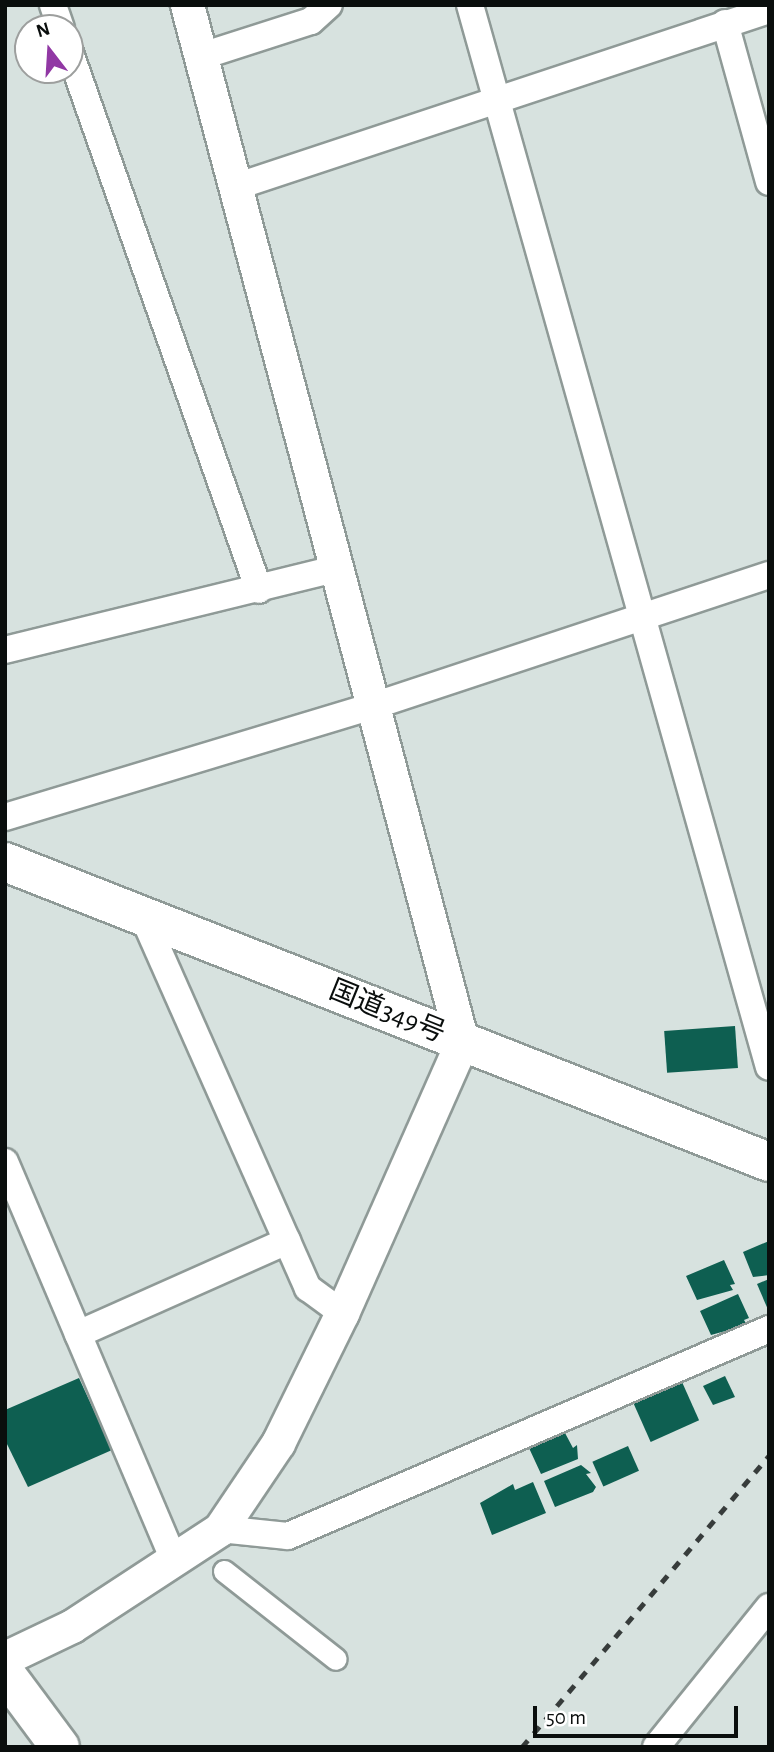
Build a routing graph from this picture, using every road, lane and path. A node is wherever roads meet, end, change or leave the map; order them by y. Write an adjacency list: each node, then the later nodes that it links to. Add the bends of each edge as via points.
1 (187, 5): 6 (street)
2 (330, 5): 6 (street, via 311,21)
3 (470, 5): 8 (street)
4 (769, 10): 5 (street)
5 (725, 23): 8 (street); 9 (street)
6 (201, 56): 10 (street)
7 (81, 84): 13 (street)
8 (496, 96): 10 (street); 14 (street)
9 (769, 182)
10 (238, 186): 11 (street)
11 (338, 568): 13 (street); 16 (street)
12 (769, 575): 14 (street)
13 (259, 590): 15 (street)
14 (645, 615): 16 (street); 21 (street)
15 (5, 650)
16 (376, 705): 17 (street); 20 (street)
17 (5, 817)
18 (5, 862): 19 (main road, 国道349号)
19 (143, 916): 20 (main road, 国道349号); 24 (street)
20 (462, 1042): 22 (main road, 国道349号); 25 (street)
21 (769, 1068)
22 (767, 1159)
23 (5, 1162): 27 (street)
24 (288, 1241): 25 (street, via 308,1288); 27 (street)
25 (342, 1313): 28 (street, via 278,1443)
26 (769, 1329): 28 (street, via 288,1536)
27 (78, 1334): 29 (street)
28 (220, 1530): 29 (street)
29 (175, 1562): 32 (street, via 72,1626)
30 (224, 1571): 33 (street)
31 (769, 1607): 36 (street)
32 (5, 1658)
33 (335, 1660)
34 (5, 1673): 35 (main road)
35 (60, 1747)
36 (656, 1747)

